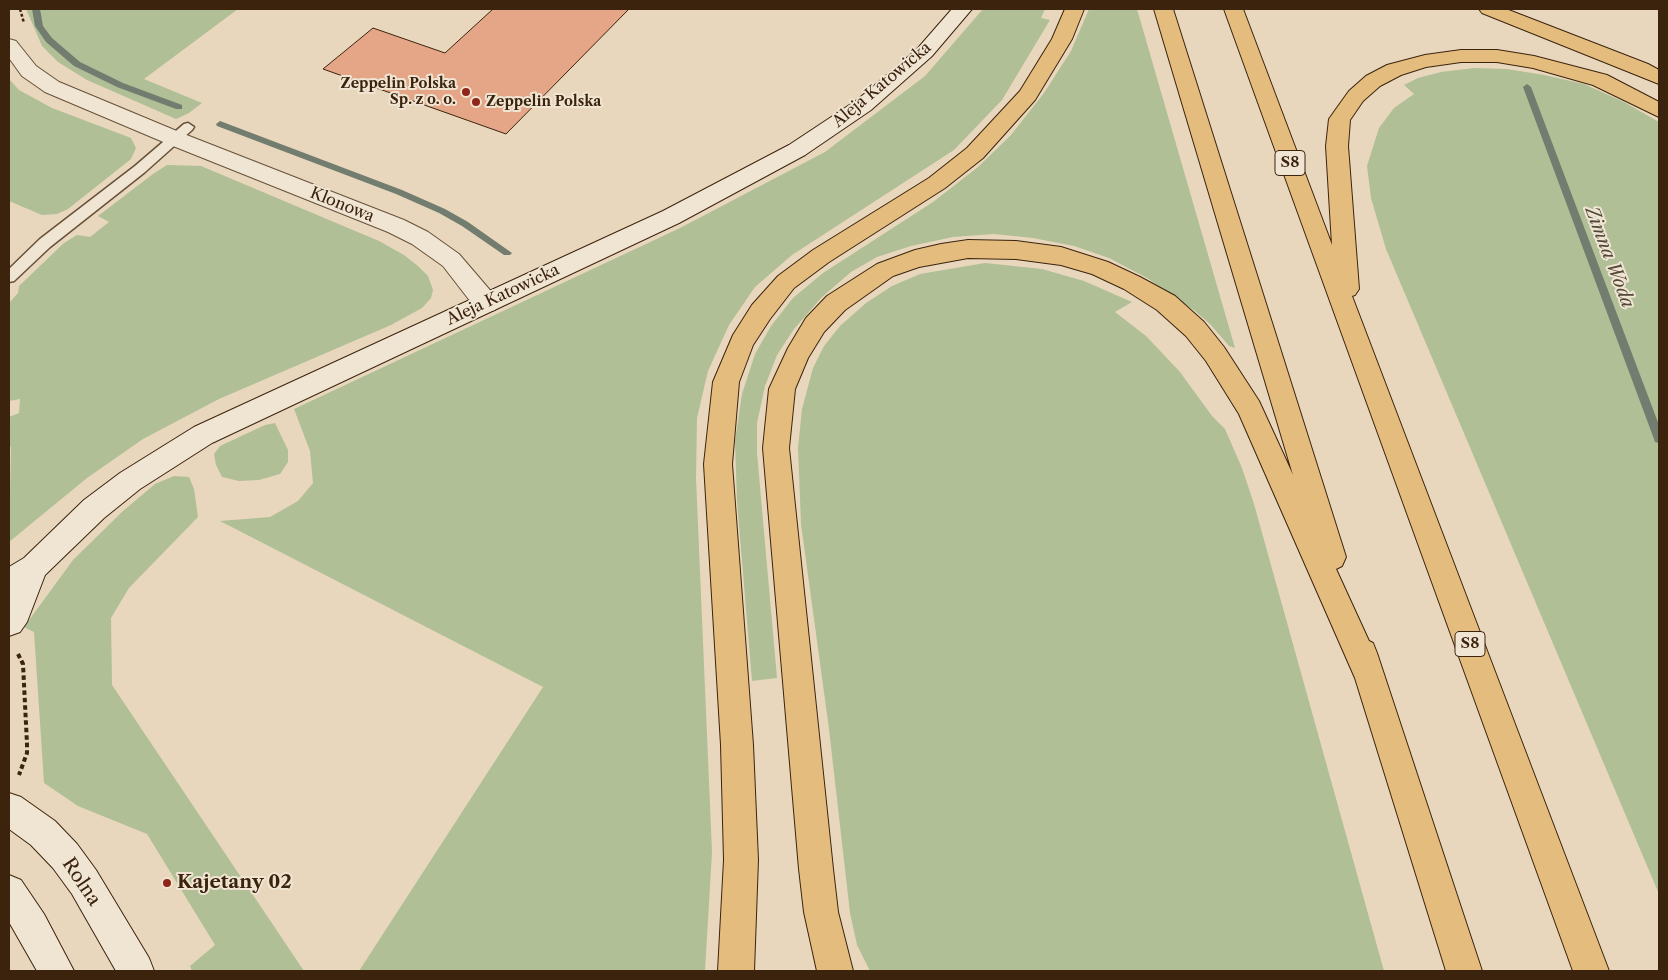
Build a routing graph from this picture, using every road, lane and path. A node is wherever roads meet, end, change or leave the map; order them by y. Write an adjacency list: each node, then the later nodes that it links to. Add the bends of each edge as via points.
1 (962, 9): 11 (street, Aleja Katowicka, via 907,69 864,105 797,150 671,217)
2 (1074, 9): 22 (highway, via 1062,39 1028,95 975,153 936,184 821,256 786,282 742,342 726,382 718,464 737,745 741,860)
3 (1163, 9): 17 (highway)
4 (1233, 9): 12 (highway, S8)
5 (1489, 9): 7 (highway)
6 (9, 46): 9 (street, Klonowa, via 29,71 52,87)
7 (1659, 78)
8 (1659, 110): 12 (highway, via 1600,80 1534,62 1496,56 1460,56 1426,61 1394,70 1373,81 1356,96 1340,120 1337,146)
9 (182, 133): 10 (lane, via 45,243); 11 (street, Klonowa, via 420,238 451,260)
10 (9, 277)
11 (486, 303): 13 (street, Aleja Katowicka, via 203,435 130,481 94,509)
12 (1349, 318): 25 (highway, S8)
13 (34, 567): 14 (street, Aleja Katowicka); 15 (street, Aleja Katowicka, via 17,612)
14 (9, 583)
15 (9, 622)
16 (12, 650): 18 (path, via 23,664 27,744)
17 (1367, 671): 23 (highway, via 1250,409 1215,354 1195,329 1166,303 1100,268 1061,256 1016,250 984,248 941,253 885,270 836,303 810,332 782,389 776,448 816,869 821,912); 24 (highway)
18 (12, 795): 21 (street, Rolna, via 84,882)
19 (9, 892): 20 (street)
20 (56, 971)
21 (136, 971)
22 (736, 971)
23 (835, 971)
24 (1464, 971)
25 (1590, 971)

